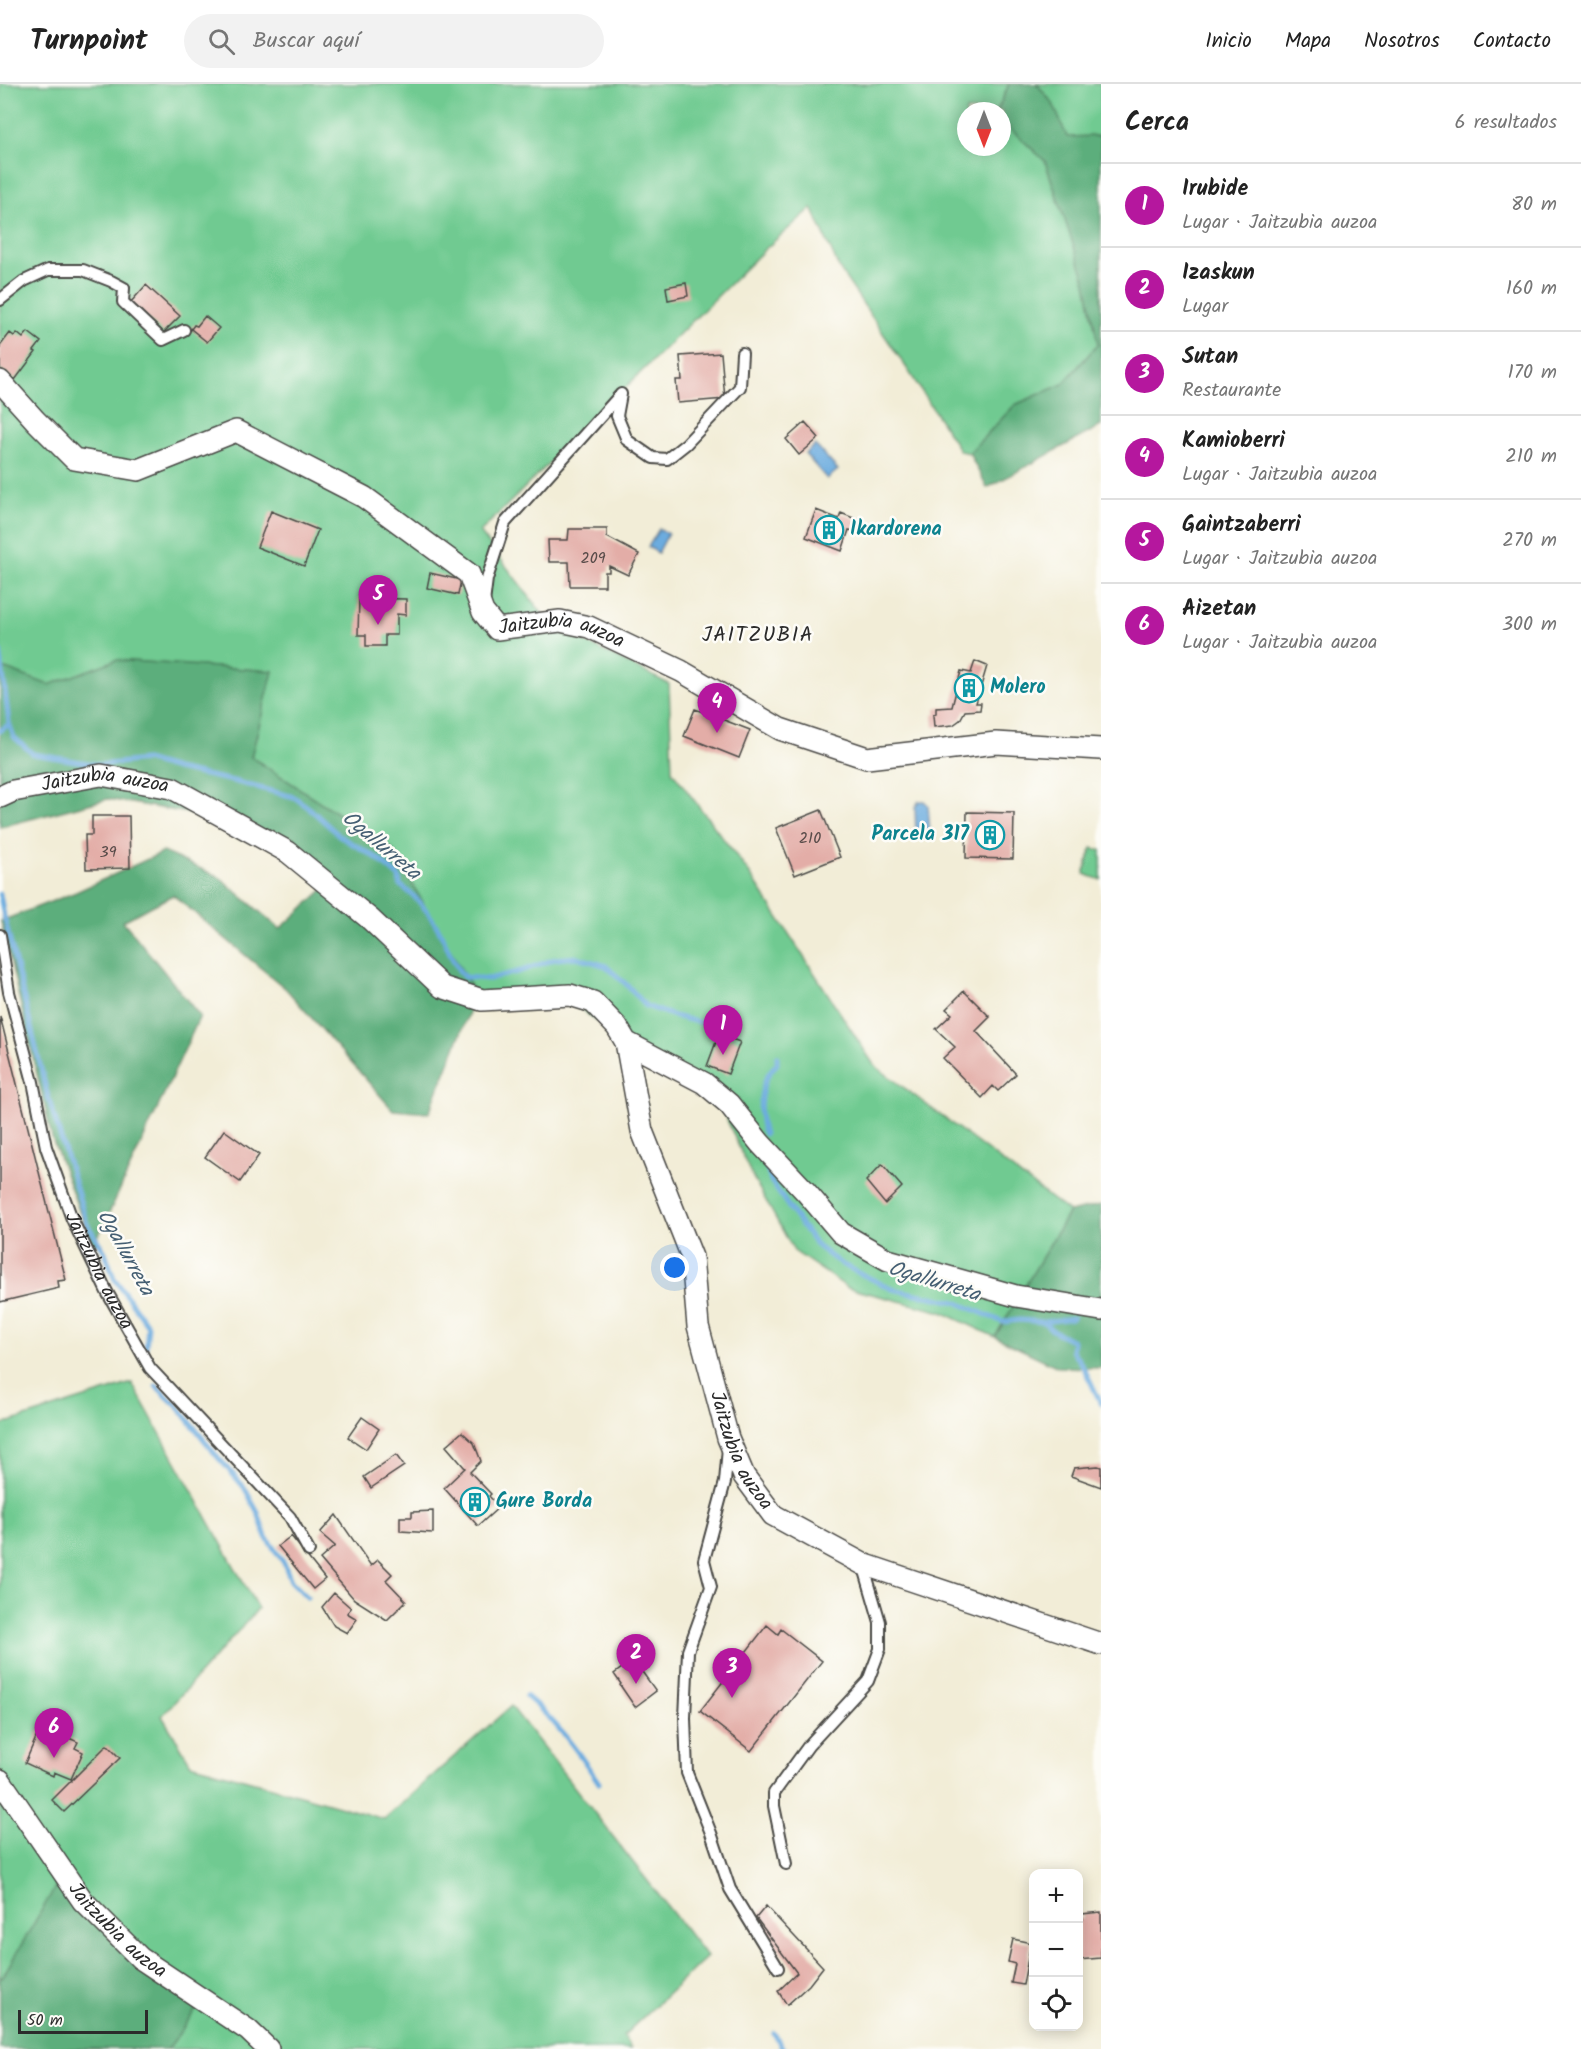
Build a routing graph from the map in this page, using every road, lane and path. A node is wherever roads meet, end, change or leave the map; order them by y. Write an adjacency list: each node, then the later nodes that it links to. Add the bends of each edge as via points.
1 (0, 300): 2 (lane, via 24,281 48,270 83,270 124,288 123,302 163,340)
2 (184, 330)
3 (742, 353): 5 (lane, via 740,387 667,459 653,458 627,440 616,416 621,393 505,523 487,579)
4 (0, 381): 5 (street, Jaitzubia auzoa, via 74,459 138,470 236,431 364,496 469,574)
5 (483, 612): 6 (street, Jaitzubia auzoa, via 497,629 560,621 589,627 681,671 780,729 867,758 996,743)
6 (1101, 749)
7 (0, 797): 9 (street, Jaitzubia auzoa, via 13,791 101,775 172,788 288,852 370,919 442,987 482,1000 570,995 594,1002)
8 (0, 935): 12 (lane, Jaitzubia auzoa, via 9,992 46,1147 72,1220 107,1292 150,1368 290,1516)
9 (626, 1042): 10 (street, Jaitzubia auzoa, via 704,1083 729,1104 841,1233 888,1260 1016,1296); 11 (street, Jaitzubia auzoa, via 642,1131 692,1257 698,1326)
10 (1101, 1310)
11 (728, 1438): 13 (street, Jaitzubia auzoa, via 744,1476 773,1515); 17 (lane, via 725,1482 704,1560 711,1587 688,1651 687,1773 730,1889)
12 (309, 1551)
13 (863, 1563): 14 (street, Jaitzubia auzoa); 16 (lane, via 879,1622 879,1649 868,1681 809,1744 774,1793)
14 (1101, 1644)
15 (0, 1780): 18 (street, Jaitzubia auzoa, via 83,1901 140,1958 248,2030)
16 (786, 1864)
17 (778, 1968)
18 (268, 2049)

